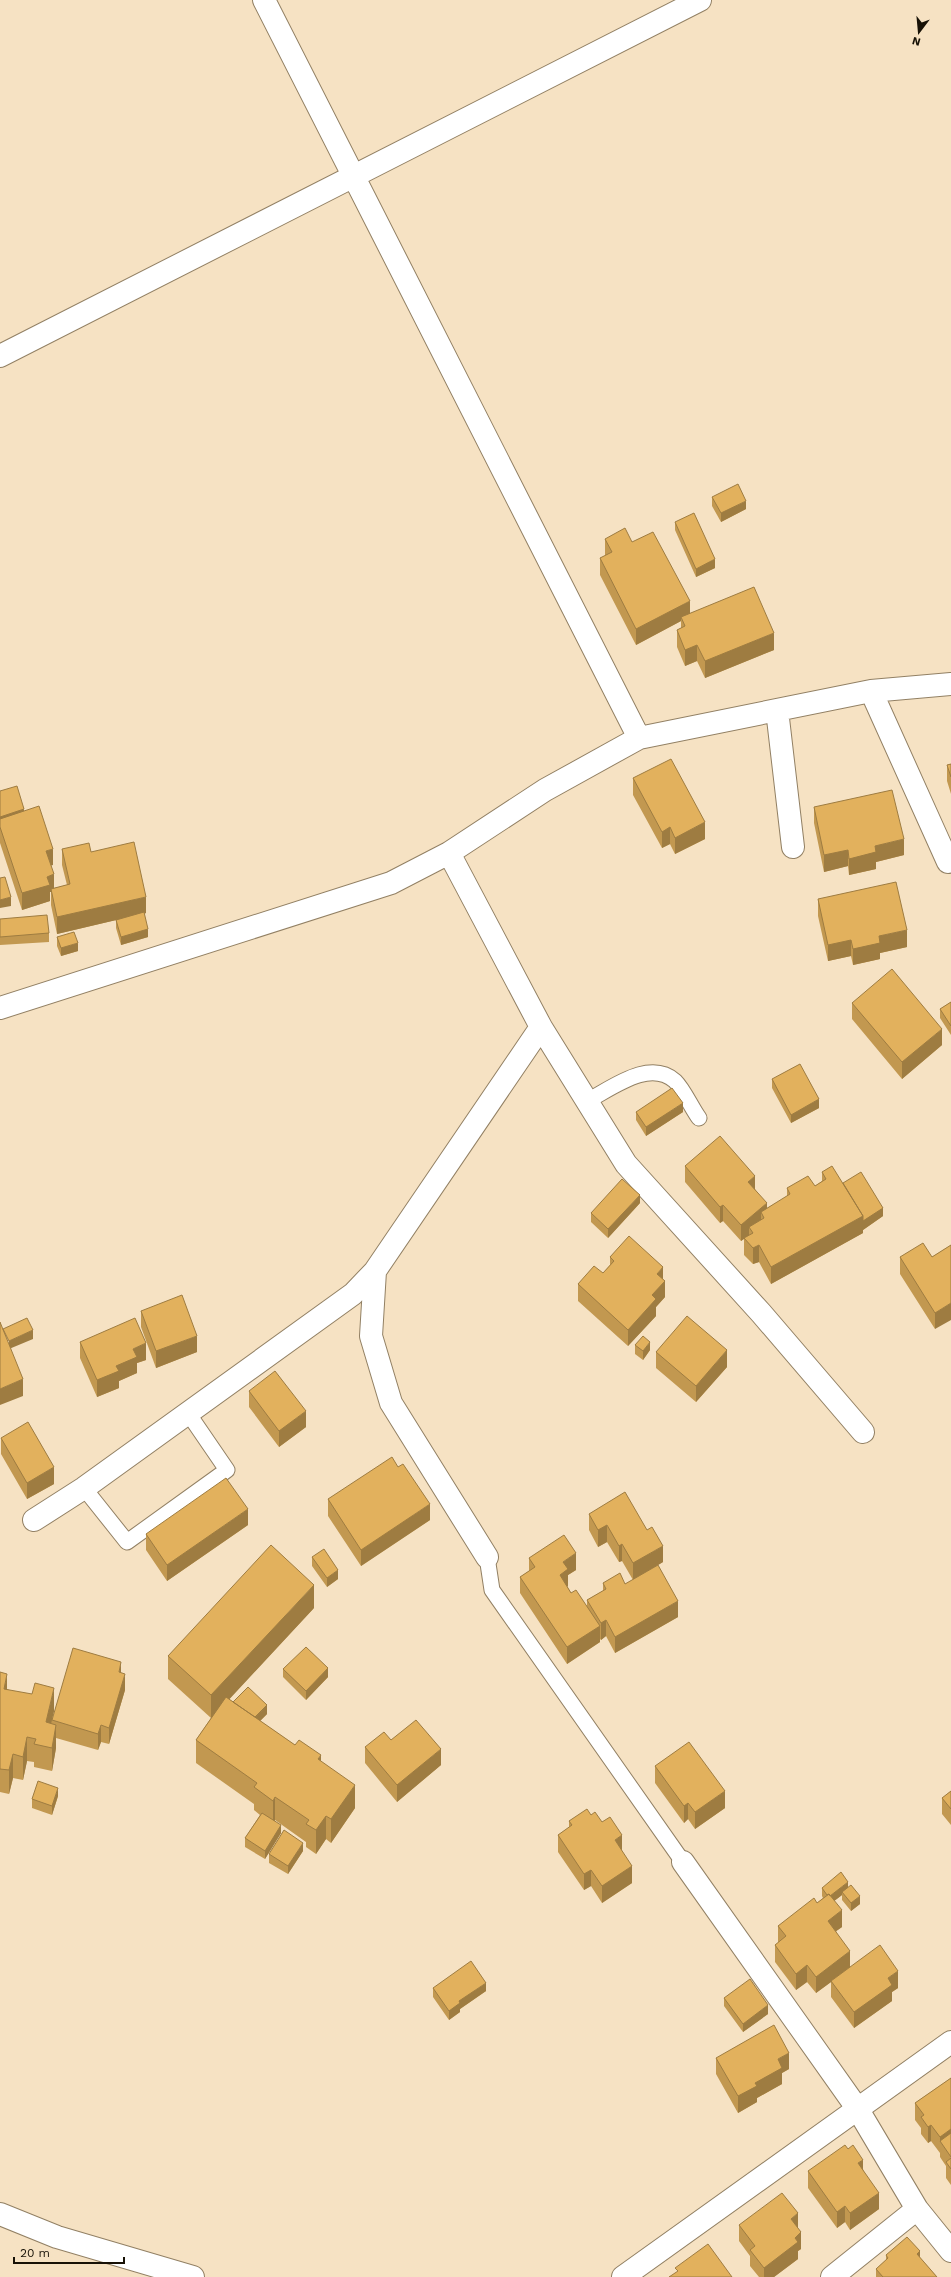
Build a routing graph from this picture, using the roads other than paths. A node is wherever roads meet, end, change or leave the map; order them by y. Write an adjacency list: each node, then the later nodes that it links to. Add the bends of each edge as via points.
1 (264, 0): 3 (street)
2 (700, 0): 3 (street)
3 (354, 175): 4 (street); 8 (street)
4 (0, 356)
5 (951, 684): 6 (street)
6 (871, 691): 7 (street); 11 (street)
7 (777, 710): 8 (street); 9 (street)
8 (639, 738): 10 (street, via 545,790)
9 (793, 847)
10 (449, 853): 12 (street, via 391,883); 13 (street)
11 (948, 862)
12 (0, 1008)
13 (541, 1027): 14 (street); 16 (street)
14 (587, 1101): 15 (lane, via 641,1073 660,1073 675,1082); 18 (street, via 626,1164 761,1313)
15 (698, 1118)
16 (375, 1271): 17 (street, via 353,1294); 21 (street, via 371,1336 391,1403)
17 (188, 1413): 19 (street); 19 (lane, via 227,1470 127,1542)
18 (863, 1432)
19 (84, 1488): 20 (street)
20 (34, 1520)
21 (487, 1557): 22 (lane, via 492,1590)
22 (683, 1862): 24 (street)
23 (951, 2042): 24 (street)
24 (857, 2108): 25 (street); 29 (street)
25 (917, 2209): 27 (street); 30 (street)
26 (0, 2214): 28 (street, via 57,2237)
27 (951, 2251)
28 (193, 2277)
29 (623, 2277)
30 (832, 2277)

